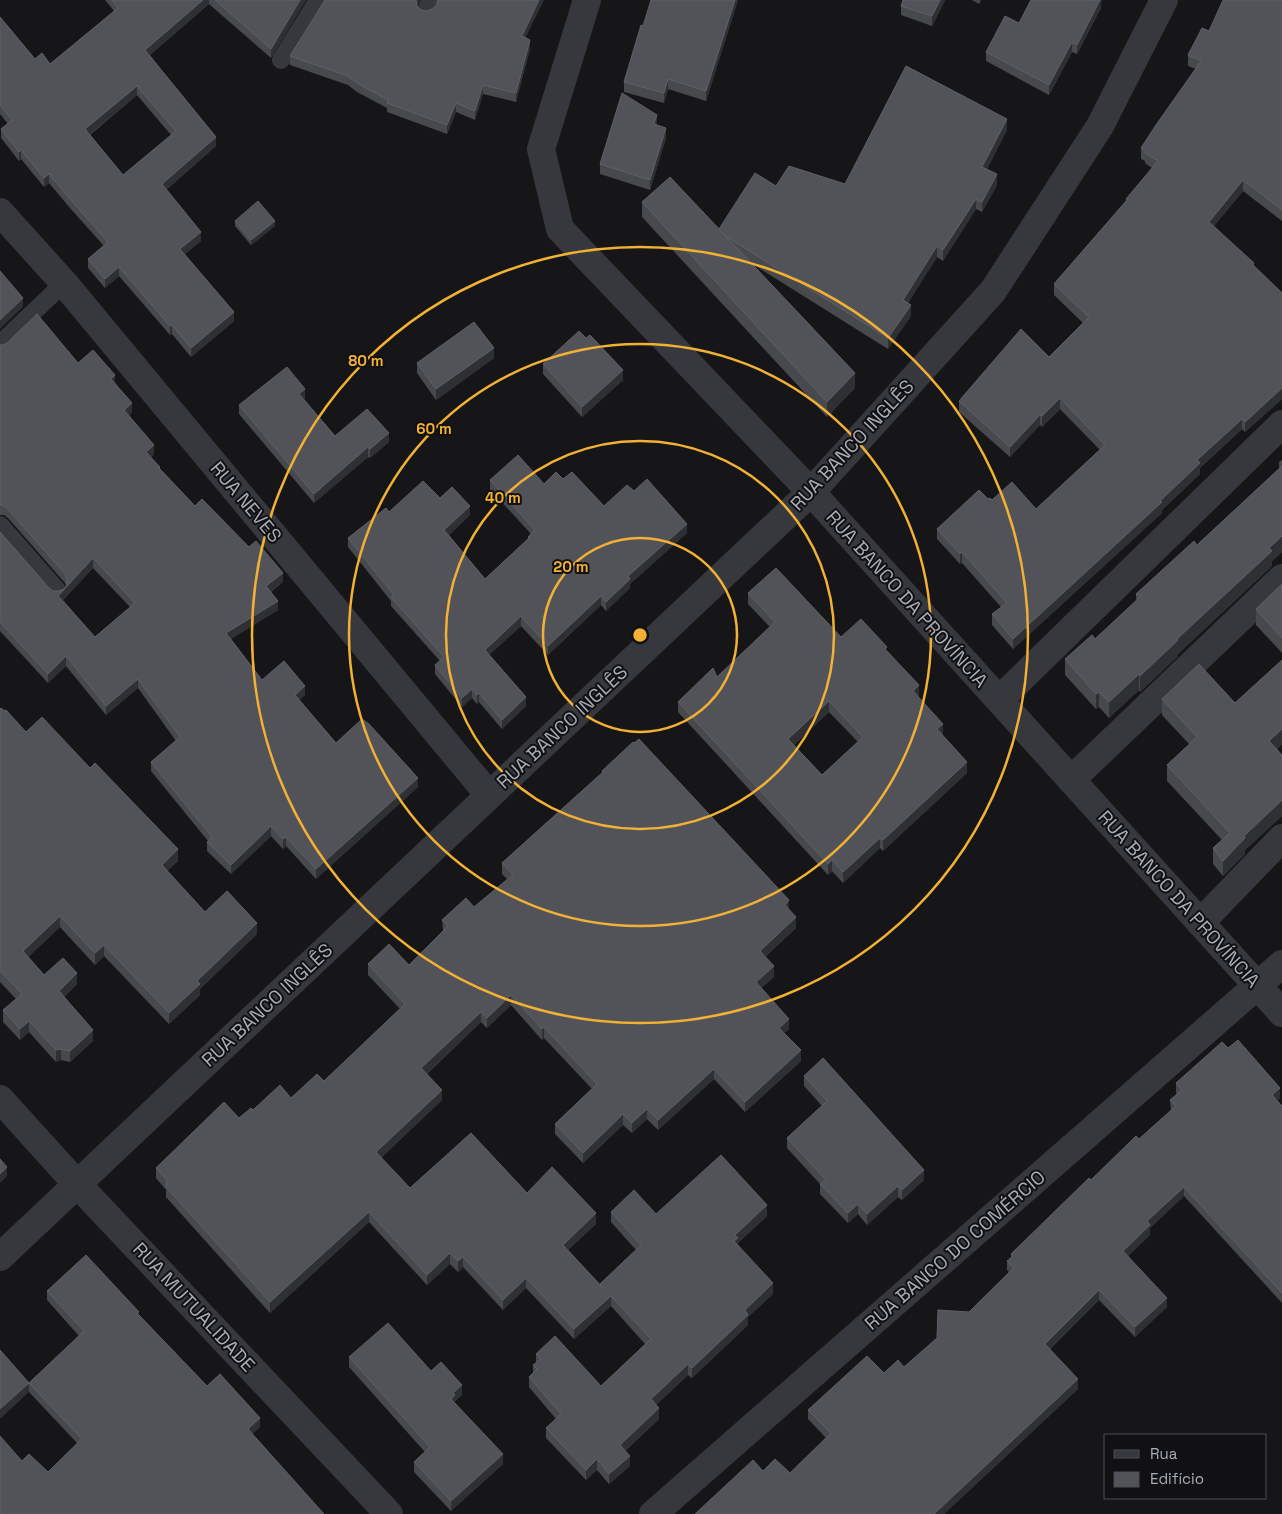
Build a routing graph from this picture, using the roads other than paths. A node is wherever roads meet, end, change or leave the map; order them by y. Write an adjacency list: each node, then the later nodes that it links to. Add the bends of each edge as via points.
1 (318, 0): 4 (lane)
2 (587, 0): 9 (street, RUA BANCO DA PROVÍNCIA, via 541,150 560,229)
3 (1164, 0): 9 (street, RUA BANCO INGLÊS, via 1100,126 993,291)
4 (281, 60)
5 (0, 212): 6 (street, RUA NEVES)
6 (64, 283): 7 (lane); 15 (street, RUA NEVES)
7 (0, 344)
8 (1282, 424): 13 (street)
9 (811, 492): 13 (street, RUA BANCO DA PROVÍNCIA); 15 (street, RUA BANCO INGLÊS)
10 (0, 525): 12 (lane)
11 (1282, 578): 14 (street)
12 (57, 590)
13 (999, 700): 14 (street, RUA BANCO DA PROVÍNCIA)
14 (1071, 780): 17 (street, RUA BANCO DA PROVÍNCIA)
15 (489, 795): 22 (street, RUA BANCO INGLÊS)
16 (1282, 838): 17 (street)
17 (1200, 923): 19 (street, RUA BANCO DA PROVÍNCIA)
18 (1282, 964): 19 (street, RUA BANCO DO COMÉRCIO)
19 (1257, 986): 20 (street, RUA BANCO DA PROVÍNCIA); 25 (street, RUA BANCO DO COMÉRCIO)
20 (1282, 1013)
21 (0, 1099): 22 (street, RUA MUTUALIDADE)
22 (77, 1184): 23 (street, RUA BANCO INGLÊS); 24 (street, RUA MUTUALIDADE)
23 (0, 1256)
24 (389, 1514)
25 (653, 1514)

